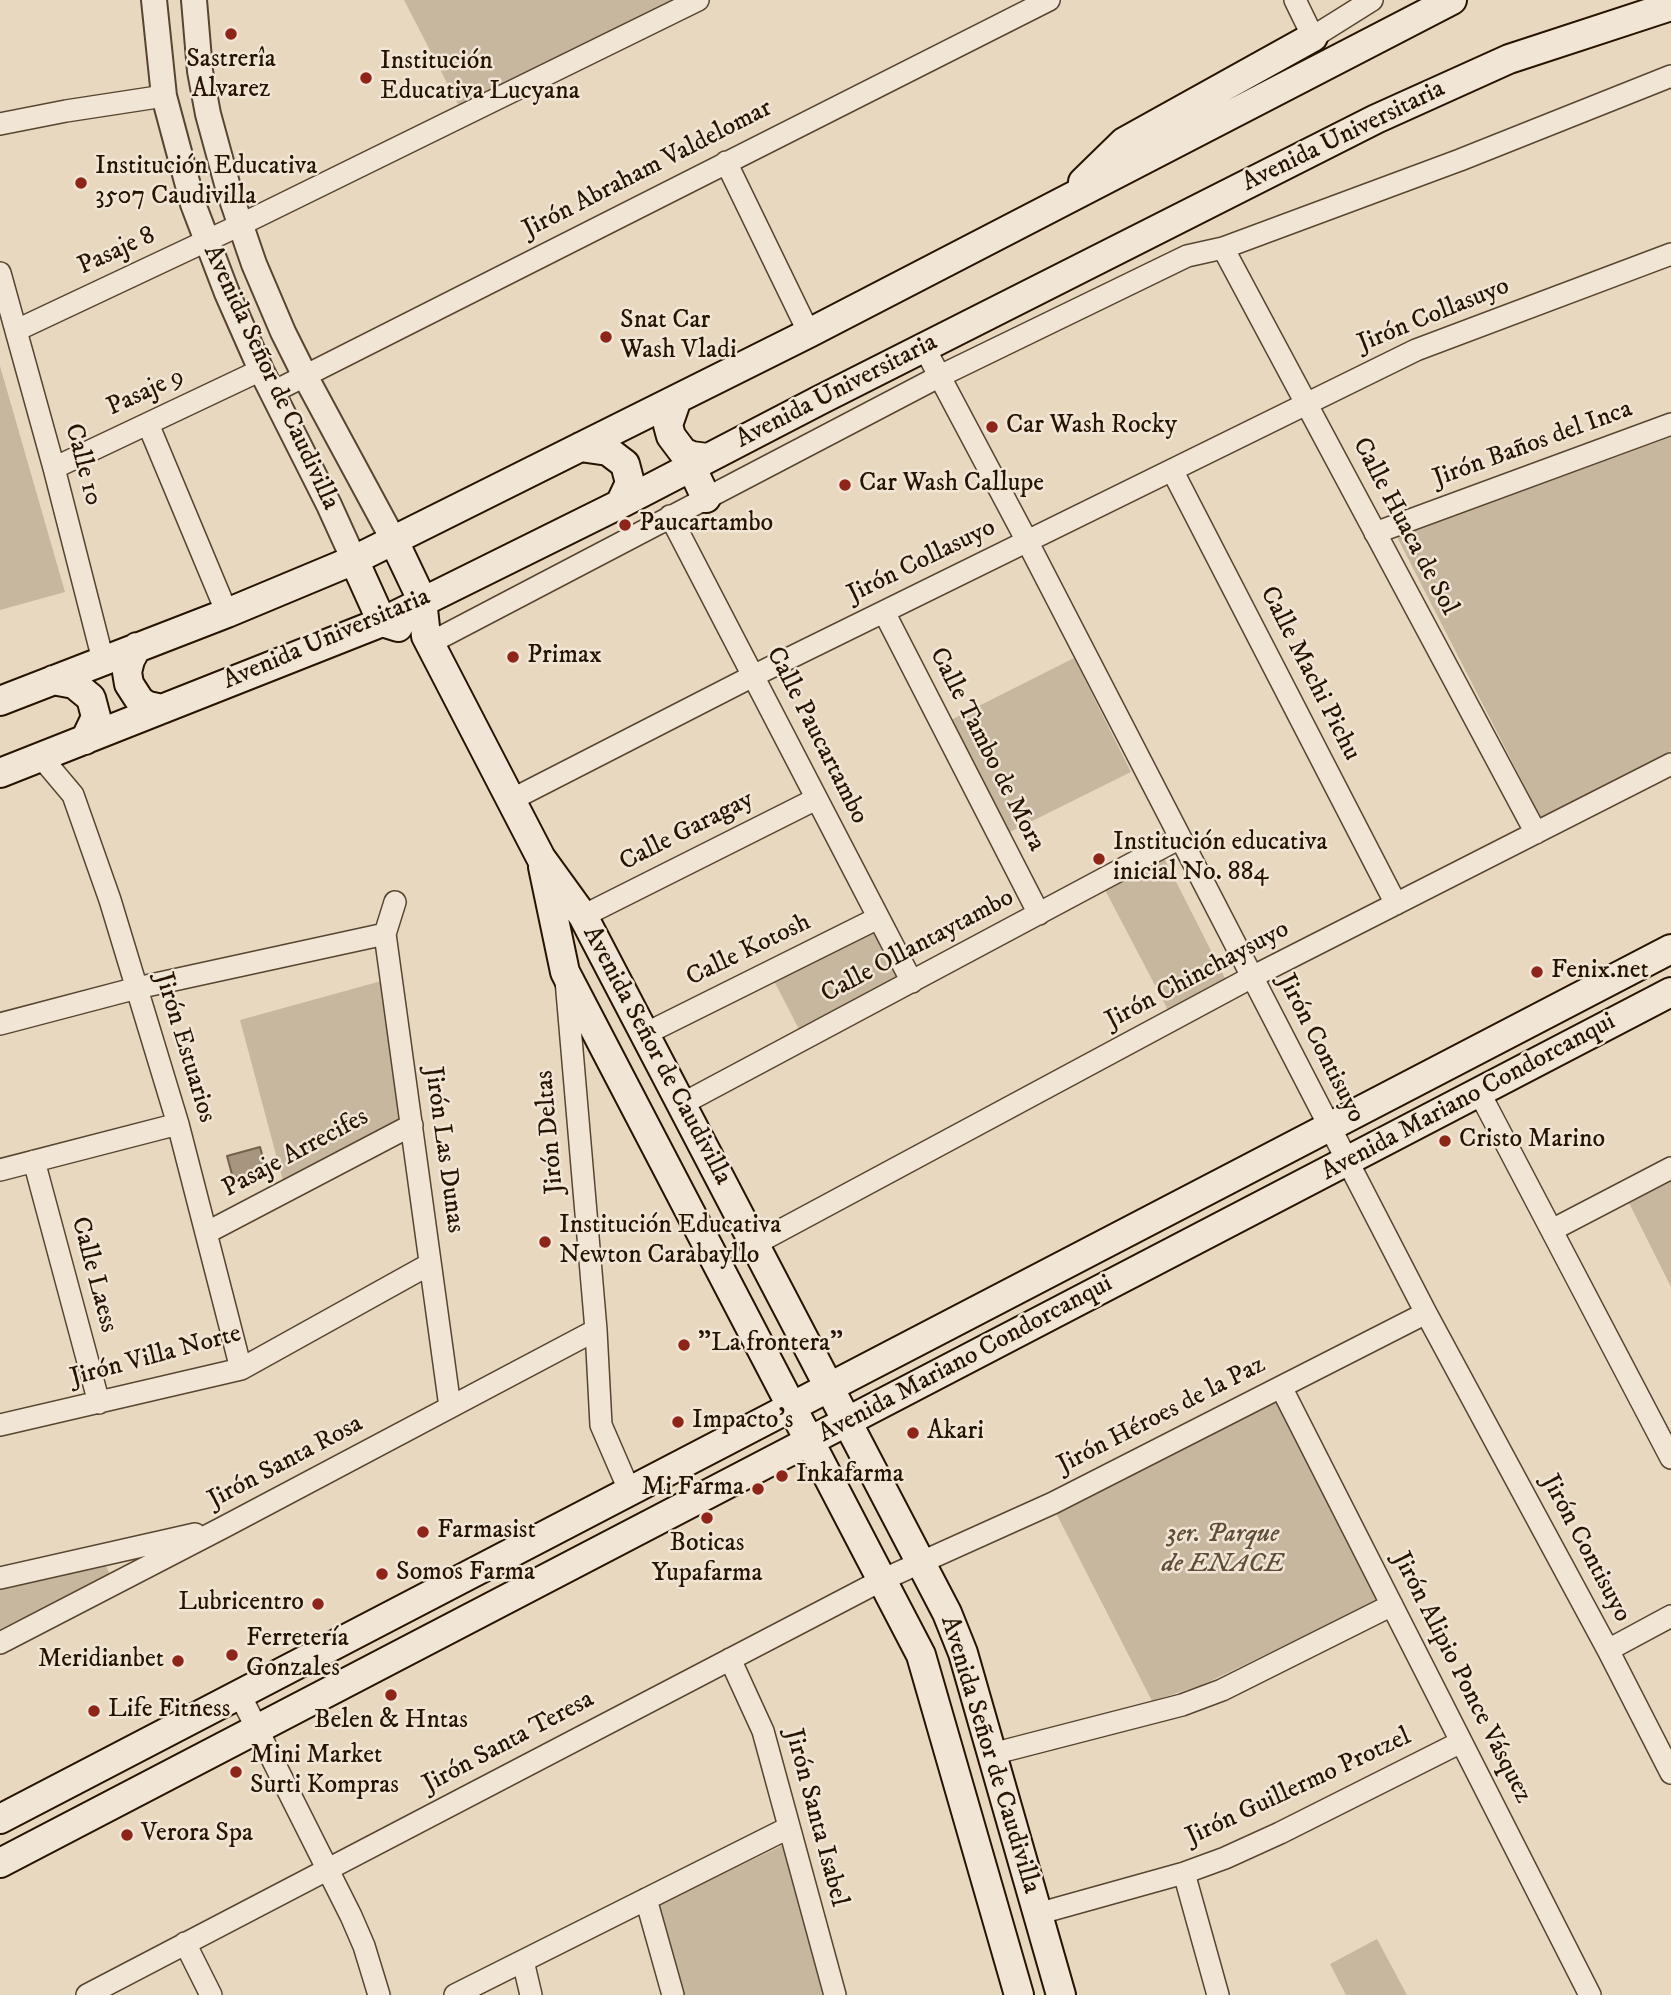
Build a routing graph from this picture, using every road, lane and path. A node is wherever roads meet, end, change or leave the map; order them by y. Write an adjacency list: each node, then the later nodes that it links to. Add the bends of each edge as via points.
1 (154, 0): 11 (street, Avenida Señor de Caudivilla)
2 (194, 0): 15 (street, Avenida Señor de Caudivilla, via 208,114)
3 (698, 0): 15 (street, Pasaje 8)
4 (1049, 0): 13 (street, Jirón Abraham Valdelomar)
5 (1295, 0): 9 (street)
6 (1372, 0): 9 (street)
7 (1452, 0): 14 (main road)
8 (1671, 6): 24 (main road, Avenida Universitaria, via 1509,59 1376,119)
9 (1313, 37): 14 (main road, via 1124,142)
10 (1671, 76): 17 (street, Avenida Universitaria)
11 (164, 96): 12 (street); 16 (street, Avenida Señor de Caudivilla)
12 (0, 124)
13 (726, 162): 22 (street); 25 (street, Jirón Abraham Valdelomar)
14 (1063, 202): 22 (main road)
15 (240, 225): 16 (street, Pasaje 8); 21 (street, Avenida Señor de Caudivilla)
16 (206, 241): 20 (street, Pasaje 8); 23 (street, Avenida Señor de Caudivilla)
17 (1223, 248): 26 (street, Avenida Universitaria, via 1176,261); 29 (street, Calle Huaca de Sol)
18 (1671, 254): 29 (street, Jirón Collasuyo, via 1416,350)
19 (2, 279): 20 (street, Calle 10)
20 (17, 330): 34 (street, Calle 10)
21 (283, 332): 23 (street); 25 (street, Avenida Señor de Caudivilla)
22 (809, 333): 28 (main road)
23 (251, 347): 27 (street, Avenida Señor de Caudivilla)
24 (924, 347): 26 (street, Jirón Contisuyo); 33 (main road, Avenida Universitaria)
25 (305, 376): 27 (street, Jirón Abraham Valdelomar); 40 (street, Avenida Señor de Caudivilla)
26 (940, 376): 36 (street, Avenida Universitaria); 41 (street, Jirón Contisuyo)
27 (267, 381): 30 (street, Pasaje 9); 42 (street, Avenida Señor de Caudivilla)
28 (677, 399): 32 (main road); 33 (main road, via 668,425 671,436 683,452)
29 (1306, 404): 35 (street, Jirón Collasuyo); 39 (street, Calle Huaca de Sol)
30 (148, 424): 34 (street, Pasaje 9); 45 (street)
31 (1671, 424): 39 (street, Jirón Baños del Inca)
32 (580, 447): 37 (main road, via 608,451 625,464 630,483); 40 (main road)
33 (699, 462): 36 (main road); 37 (main road, Avenida Universitaria)
34 (54, 468): 49 (street, Calle 10)
35 (1172, 470): 41 (street, Jirón Collasuyo); 64 (street, Calle Machi Pichu)
36 (706, 498): 38 (street, Avenida Universitaria)
37 (620, 504): 43 (main road, Avenida Universitaria)
38 (670, 516): 47 (street, Avenida Universitaria); 50 (street, Calle Paucartambo)
39 (1375, 533): 60 (street, Calle Huaca de Sol)
40 (393, 539): 42 (main road); 43 (main road, Avenida Señor de Caudivilla)
41 (1027, 541): 44 (street, Jirón Collasuyo); 61 (street, Jirón Contisuyo)
42 (354, 560): 45 (main road); 46 (main road, Avenida Señor de Caudivilla)
43 (422, 600): 46 (main road, Avenida Universitaria); 47 (main road, Avenida Señor de Caudivilla)
44 (884, 612): 50 (street, Jirón Collasuyo); 65 (street, Calle Tambo de Mora)
45 (226, 613): 48 (main road)
46 (382, 622): 47 (main road); 53 (main road, Avenida Universitaria)
47 (428, 640): 59 (main road, Avenida Señor de Caudivilla)
48 (137, 647): 49 (main road); 53 (main road, via 127,672 129,684 140,701)
49 (103, 660): 51 (main road)
50 (753, 676): 58 (street, Calle Paucartambo); 59 (street, Jirón Collasuyo)
51 (53, 680): 52 (main road); 54 (main road, via 74,684 91,698 96,717)
52 (0, 701)
53 (162, 709): 54 (main road, Avenida Universitaria)
54 (85, 740): 55 (main road, Avenida Universitaria)
55 (41, 757): 57 (main road, Avenida Universitaria); 73 (street, Jirón Estuarios, via 73,795)
56 (1671, 764): 60 (street, Jirón Chinchaysuyo)
57 (0, 773)
58 (816, 799): 66 (street, Calle Garagay); 67 (street, Calle Paucartambo)
59 (511, 800): 62 (main road, Avenida Señor de Caudivilla)
60 (1536, 833): 64 (street, Jirón Chinchaysuyo)
61 (1180, 838): 65 (street, Calle Ollantaytambo); 71 (street, Jirón Contisuyo)
62 (541, 858): 66 (main road, Avenida Señor de Caudivilla); 70 (main road, Avenida Señor de Caudivilla)
63 (395, 902): 68 (street, Jirón Las Dunas)
64 (1396, 904): 71 (street, Jirón Chinchaysuyo)
65 (1039, 914): 72 (street, Calle Ollantaytambo)
66 (583, 916): 76 (main road, Avenida Señor de Caudivilla)
67 (878, 918): 72 (street, Calle Paucartambo); 76 (street, Calle Kotosh)
68 (386, 934): 73 (street); 80 (street, Jirón Las Dunas)
69 (1671, 949): 81 (main road, Avenida Mariano Condorcanqui)
70 (565, 972): 91 (street, Jirón Deltas); 97 (main road, Avenida Señor de Caudivilla)
71 (1252, 978): 81 (street, Jirón Contisuyo); 88 (street, Jirón Chinchaysuyo)
72 (912, 982): 78 (street, Calle Ollantaytambo)
73 (137, 988): 75 (street); 79 (street, Jirón Estuarios)
74 (1671, 992): 77 (main road, Avenida Mariano Condorcanqui)
75 (0, 1024)
76 (645, 1034): 78 (main road, Avenida Señor de Caudivilla)
77 (1479, 1092): 83 (main road, Avenida Mariano Condorcanqui); 86 (street)
78 (682, 1104): 88 (main road, Avenida Señor de Caudivilla)
79 (178, 1124): 82 (street); 87 (street, Jirón Estuarios)
80 (411, 1125): 87 (street, Pasaje Arrecifes); 89 (street, Jirón Las Dunas)
81 (1329, 1127): 83 (street, Jirón Contisuyo); 94 (main road, Avenida Mariano Condorcanqui)
82 (34, 1161): 85 (street); 95 (street, Calle Laess)
83 (1347, 1161): 90 (street, Jirón Contisuyo); 98 (main road, Avenida Mariano Condorcanqui)
84 (1671, 1168): 86 (street)
85 (0, 1170)
86 (1552, 1230): 101 (street)
87 (206, 1233): 92 (street, Jirón Estuarios)
88 (755, 1244): 94 (main road, Avenida Señor de Caudivilla)
89 (430, 1264): 92 (street, Jirón Villa Norte); 96 (street, Jirón Las Dunas)
90 (1426, 1314): 93 (street, Jirón Héroes de la Paz); 110 (street, Jirón Contisuyo)
91 (596, 1330): 96 (street, Jirón Santa Rosa); 102 (street, Jirón Deltas, via 601,1425)
92 (241, 1369): 95 (street, Jirón Villa Norte)
93 (1281, 1387): 104 (street, Jirón Héroes de la Paz, via 1053,1503); 107 (street, Jirón Alipio Ponce Vásquez)
94 (830, 1388): 97 (main road, Avenida Mariano Condorcanqui); 98 (main road, Avenida Señor de Caudivilla)
95 (99, 1403): 99 (street, Jirón Villa Norte)
96 (450, 1407): 103 (street, Jirón Santa Rosa)
97 (792, 1408): 100 (main road, Avenida Señor de Caudivilla); 102 (main road, Avenida Mariano Condorcanqui)
98 (848, 1422): 100 (main road, Avenida Mariano Condorcanqui); 104 (main road, Avenida Señor de Caudivilla)
99 (0, 1425)
100 (810, 1442): 106 (main road, Avenida Señor de Caudivilla); 113 (main road, Avenida Mariano Condorcanqui)
101 (1670, 1451)
102 (630, 1492): 112 (main road, Avenida Mariano Condorcanqui)
103 (224, 1527): 105 (street); 109 (street, Jirón Santa Rosa)
104 (922, 1563): 106 (street, Jirón Santa Teresa); 115 (main road, Avenida Señor de Caudivilla, via 956,1632)
105 (0, 1578)
106 (882, 1580): 111 (street, Jirón Santa Teresa); 134 (main road, Avenida Señor de Caudivilla, via 926,1671)
107 (1392, 1605): 114 (street, Jirón Alipio Ponce Vásquez); 115 (street, via 1222,1690 1182,1705)
108 (1671, 1616): 110 (street)
109 (0, 1643)
110 (1608, 1650): 116 (street, Jirón Contisuyo)
111 (730, 1659): 118 (street, Jirón Santa Isabel, via 763,1731); 120 (street, Jirón Santa Teresa)
112 (240, 1695): 113 (street); 117 (main road, Avenida Mariano Condorcanqui)
113 (258, 1729): 119 (main road, Avenida Mariano Condorcanqui); 120 (street)
114 (1461, 1742): 121 (street, Jirón Guillermo Protzel, via 1280,1833); 126 (street, Jirón Alipio Ponce Vásquez)
115 (992, 1754): 123 (main road, Avenida Señor de Caudivilla)
116 (1671, 1773)
117 (2, 1814)
118 (788, 1828): 122 (street); 133 (street, Jirón Santa Isabel)
119 (0, 1863)
120 (327, 1869): 124 (street, Jirón Santa Teresa); 129 (street, via 364,1946)
121 (1184, 1873): 123 (street, Jirón Guillermo Protzel); 136 (street)
122 (646, 1899): 125 (street); 132 (street)
123 (1037, 1914): 135 (main road, Avenida Señor de Caudivilla)
124 (185, 1944): 127 (street, Jirón Santa Teresa); 128 (street)
125 (523, 1961): 130 (street); 131 (street)
126 (1587, 1994)
127 (87, 1995)
128 (211, 1995)
129 (379, 1995)
130 (455, 1995)
131 (531, 1995)
132 (673, 1995)
133 (835, 1995)
134 (1019, 1995)
135 (1061, 1995)
136 (1218, 1995)

